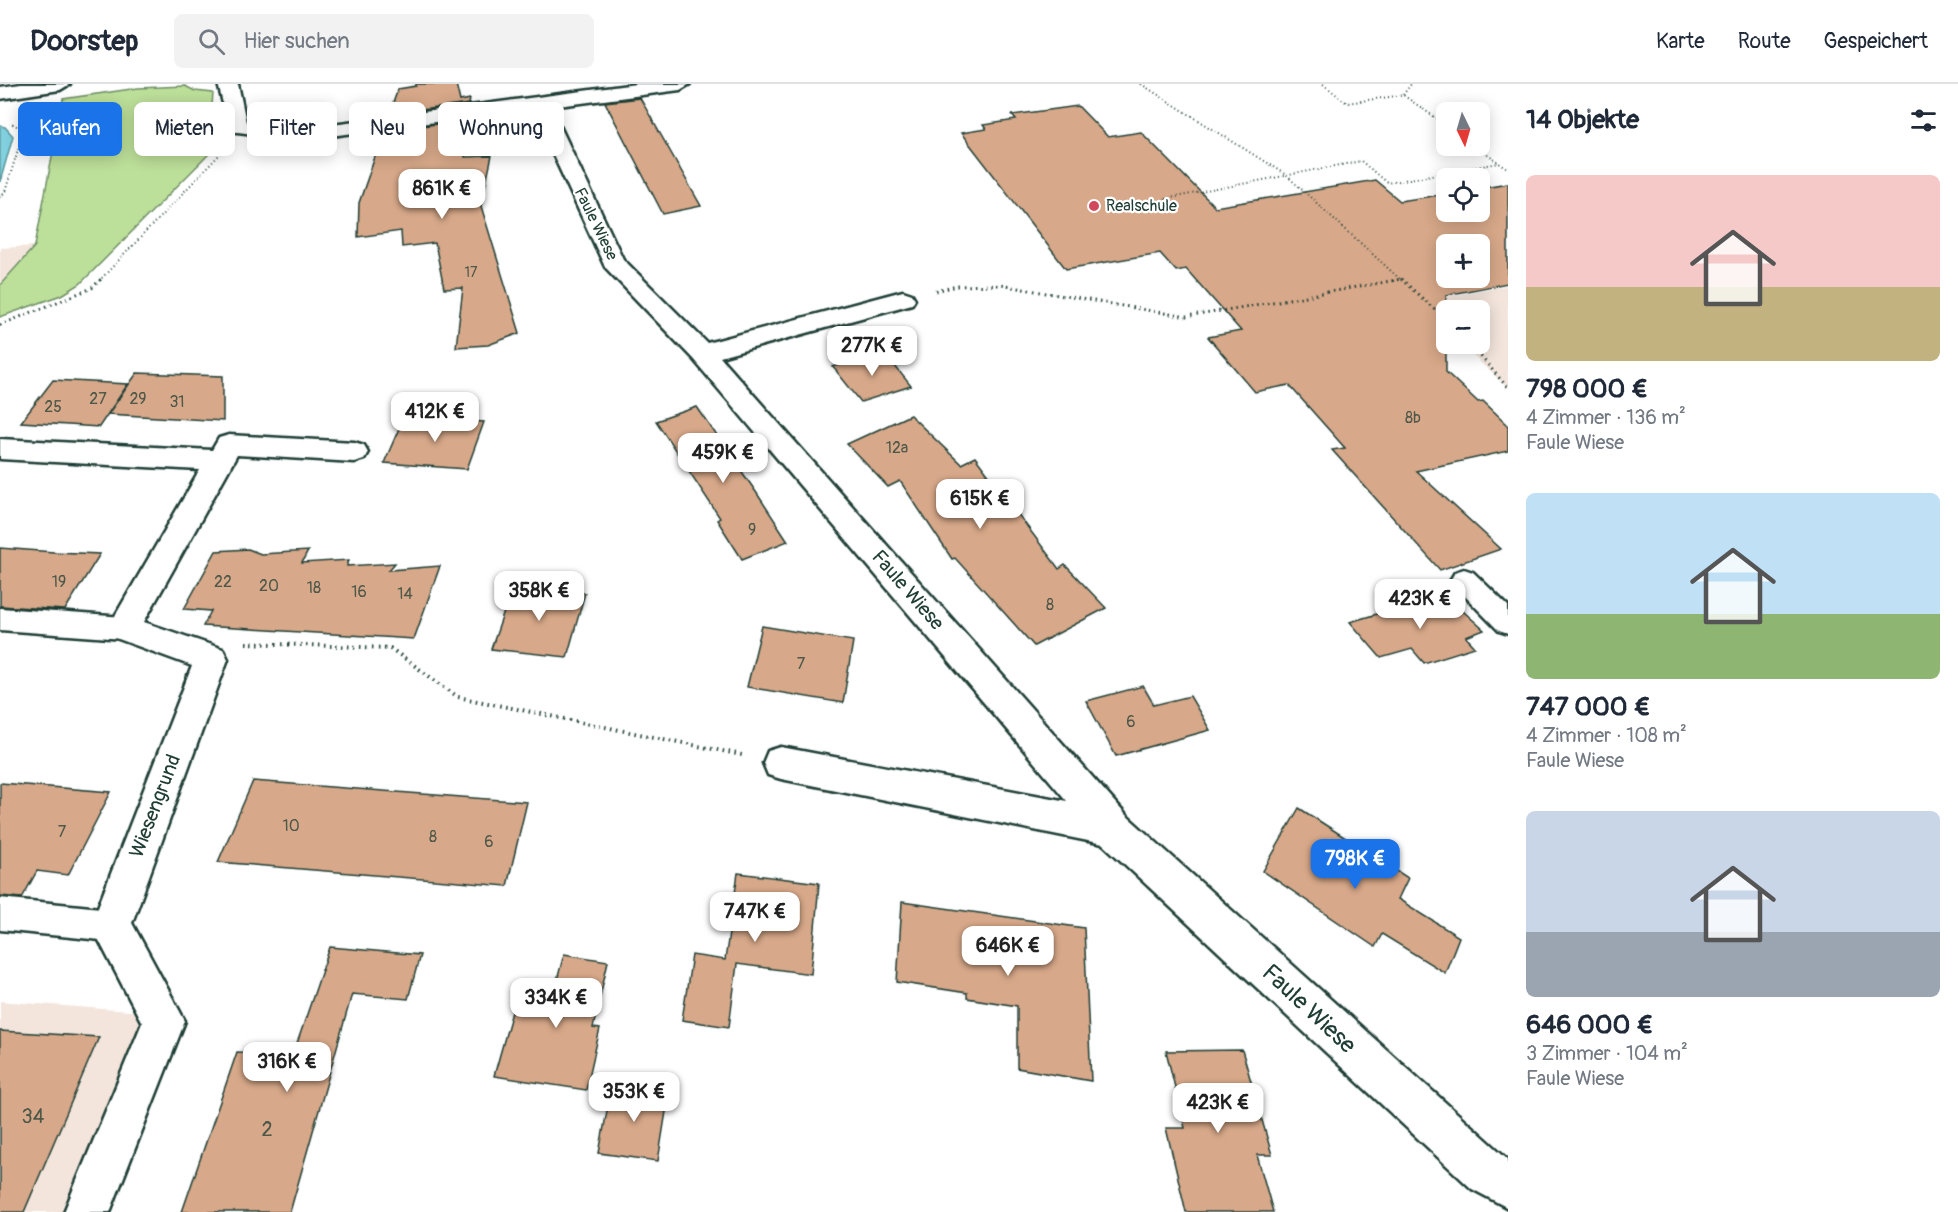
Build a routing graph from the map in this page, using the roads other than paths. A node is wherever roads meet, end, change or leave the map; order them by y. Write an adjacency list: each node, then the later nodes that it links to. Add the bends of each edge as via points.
1 (60, 84): 4 (street)
2 (228, 84): 6 (street, via 237,127 302,134)
3 (680, 84): 5 (street)
4 (0, 93)
5 (560, 102)
6 (438, 117)
7 (564, 156): 9 (street, Faule Wiese, via 613,262)
8 (903, 298): 9 (street)
9 (702, 353): 18 (street, Faule Wiese)
10 (0, 448): 12 (street)
11 (354, 452): 12 (street, via 229,445)
12 (220, 461): 16 (street)
13 (1464, 579): 15 (lane)
14 (0, 619): 16 (lane)
15 (1508, 622)
16 (124, 628): 20 (street, Wiesengrund, via 211,659)
17 (781, 763): 18 (street)
18 (1113, 828): 21 (street, Faule Wiese, via 1488,1173)
19 (0, 914): 20 (lane)
20 (111, 925): 22 (street, via 164,1021)
21 (1508, 1185)
22 (87, 1212)

